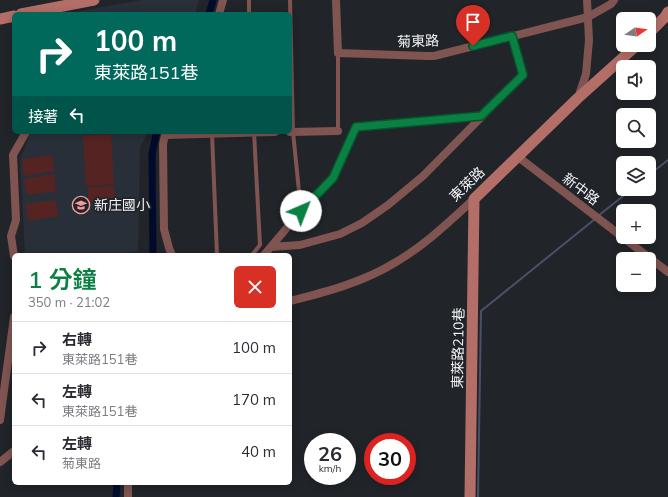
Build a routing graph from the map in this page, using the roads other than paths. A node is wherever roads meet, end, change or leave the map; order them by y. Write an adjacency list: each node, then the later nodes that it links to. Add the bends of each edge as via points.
1 (94, 0): 8 (street)
2 (223, 0): 9 (street)
3 (249, 0): 10 (lane)
4 (290, 0): 11 (lane)
5 (336, 0): 19 (street)
6 (587, 0): 14 (street)
7 (614, 0): 14 (street, 菊東路)
8 (32, 12)
9 (220, 12)
10 (249, 12)
11 (290, 12)
12 (668, 12): 16 (street)
13 (12, 16): 15 (street)
14 (588, 17): 17 (street, 菊東路); 20 (street, via 586,74)
15 (0, 19)
16 (656, 26)
17 (512, 36): 19 (street, 菊東路, via 434,56); 21 (street, via 523,75)
18 (629, 52): 20 (street, 東萊路)
19 (338, 53): 23 (lane)
20 (578, 98): 28 (street, 東萊路)
21 (481, 116): 30 (street, via 356,127 333,178); 31 (street, via 423,176 362,223 340,234 300,245)
22 (292, 132): 23 (street); 30 (lane)
23 (338, 132)
24 (25, 134): 32 (street, via 13,155 16,220 11,236)
25 (166, 134): 33 (street, via 163,144 164,229)
26 (212, 134): 34 (lane)
27 (254, 134): 35 (lane, via 260,245)
28 (517, 156): 29 (street, 東萊路); 37 (street, 新中路)
29 (474, 199): 38 (street, 東萊路, via 441,230 396,263 359,280); 45 (street, 東萊路210巷)
30 (301, 211): 31 (street)
31 (271, 247): 36 (street)
32 (14, 253)
33 (171, 253)
34 (217, 253)
35 (254, 253)
36 (266, 253)
37 (668, 272)
38 (292, 301)
39 (12, 332): 40 (street)
40 (0, 420)
41 (12, 453): 42 (street)
42 (0, 462)
43 (128, 485): 44 (street)
44 (128, 497)
45 (470, 497)

